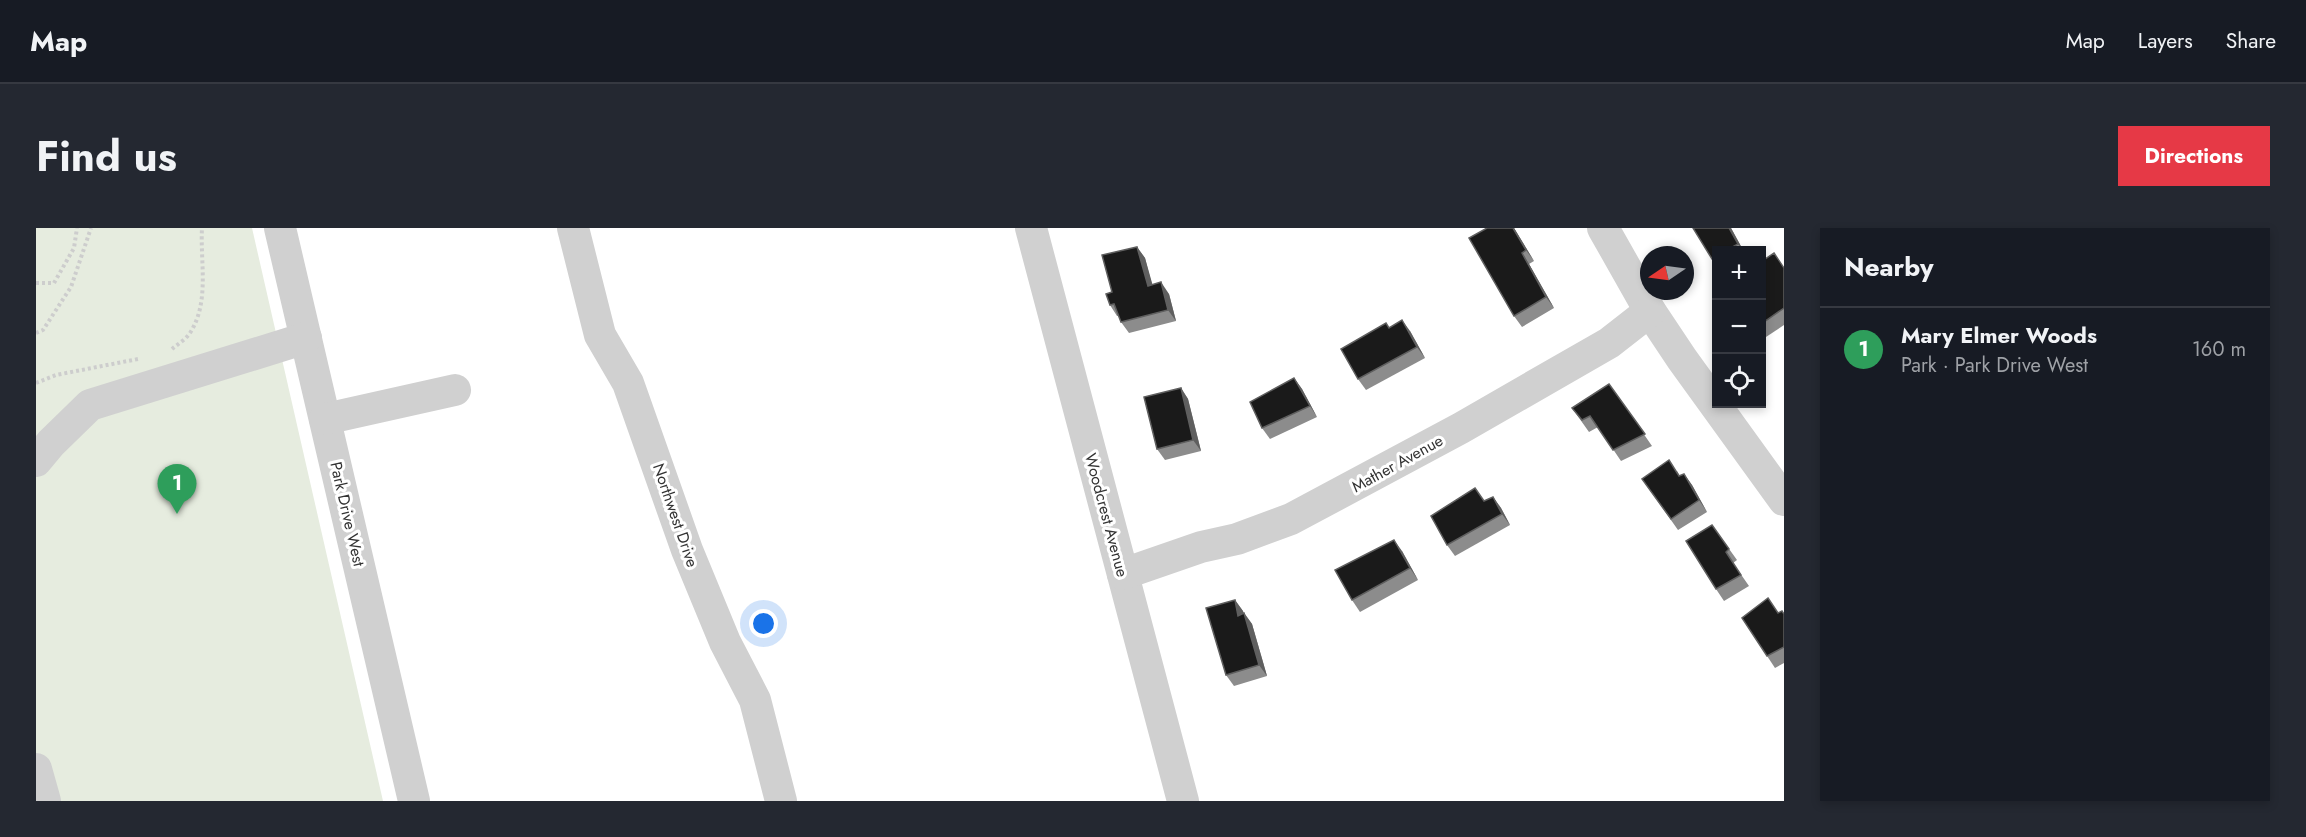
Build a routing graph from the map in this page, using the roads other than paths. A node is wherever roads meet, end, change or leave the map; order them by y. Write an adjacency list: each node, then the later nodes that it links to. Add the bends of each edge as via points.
1 (280, 228): 6 (street, Park Drive West)
2 (573, 228): 15 (street, Northwest Drive, via 600,335 628,382 687,550 725,642 755,700)
3 (1031, 228): 11 (street, Woodcrest Avenue)
4 (1603, 228): 5 (street)
5 (1650, 311): 10 (street); 11 (street, Mather Avenue, via 1599,349 1291,519)
6 (306, 338): 8 (street, Park Drive West); 9 (street, via 90,405)
7 (455, 390): 8 (street)
8 (326, 419): 14 (street, Park Drive West)
9 (36, 461)
10 (1784, 500)
11 (1123, 574): 16 (street, Woodcrest Avenue)
12 (36, 769): 13 (street)
13 (45, 801)
14 (414, 801)
15 (781, 801)
16 (1184, 801)

